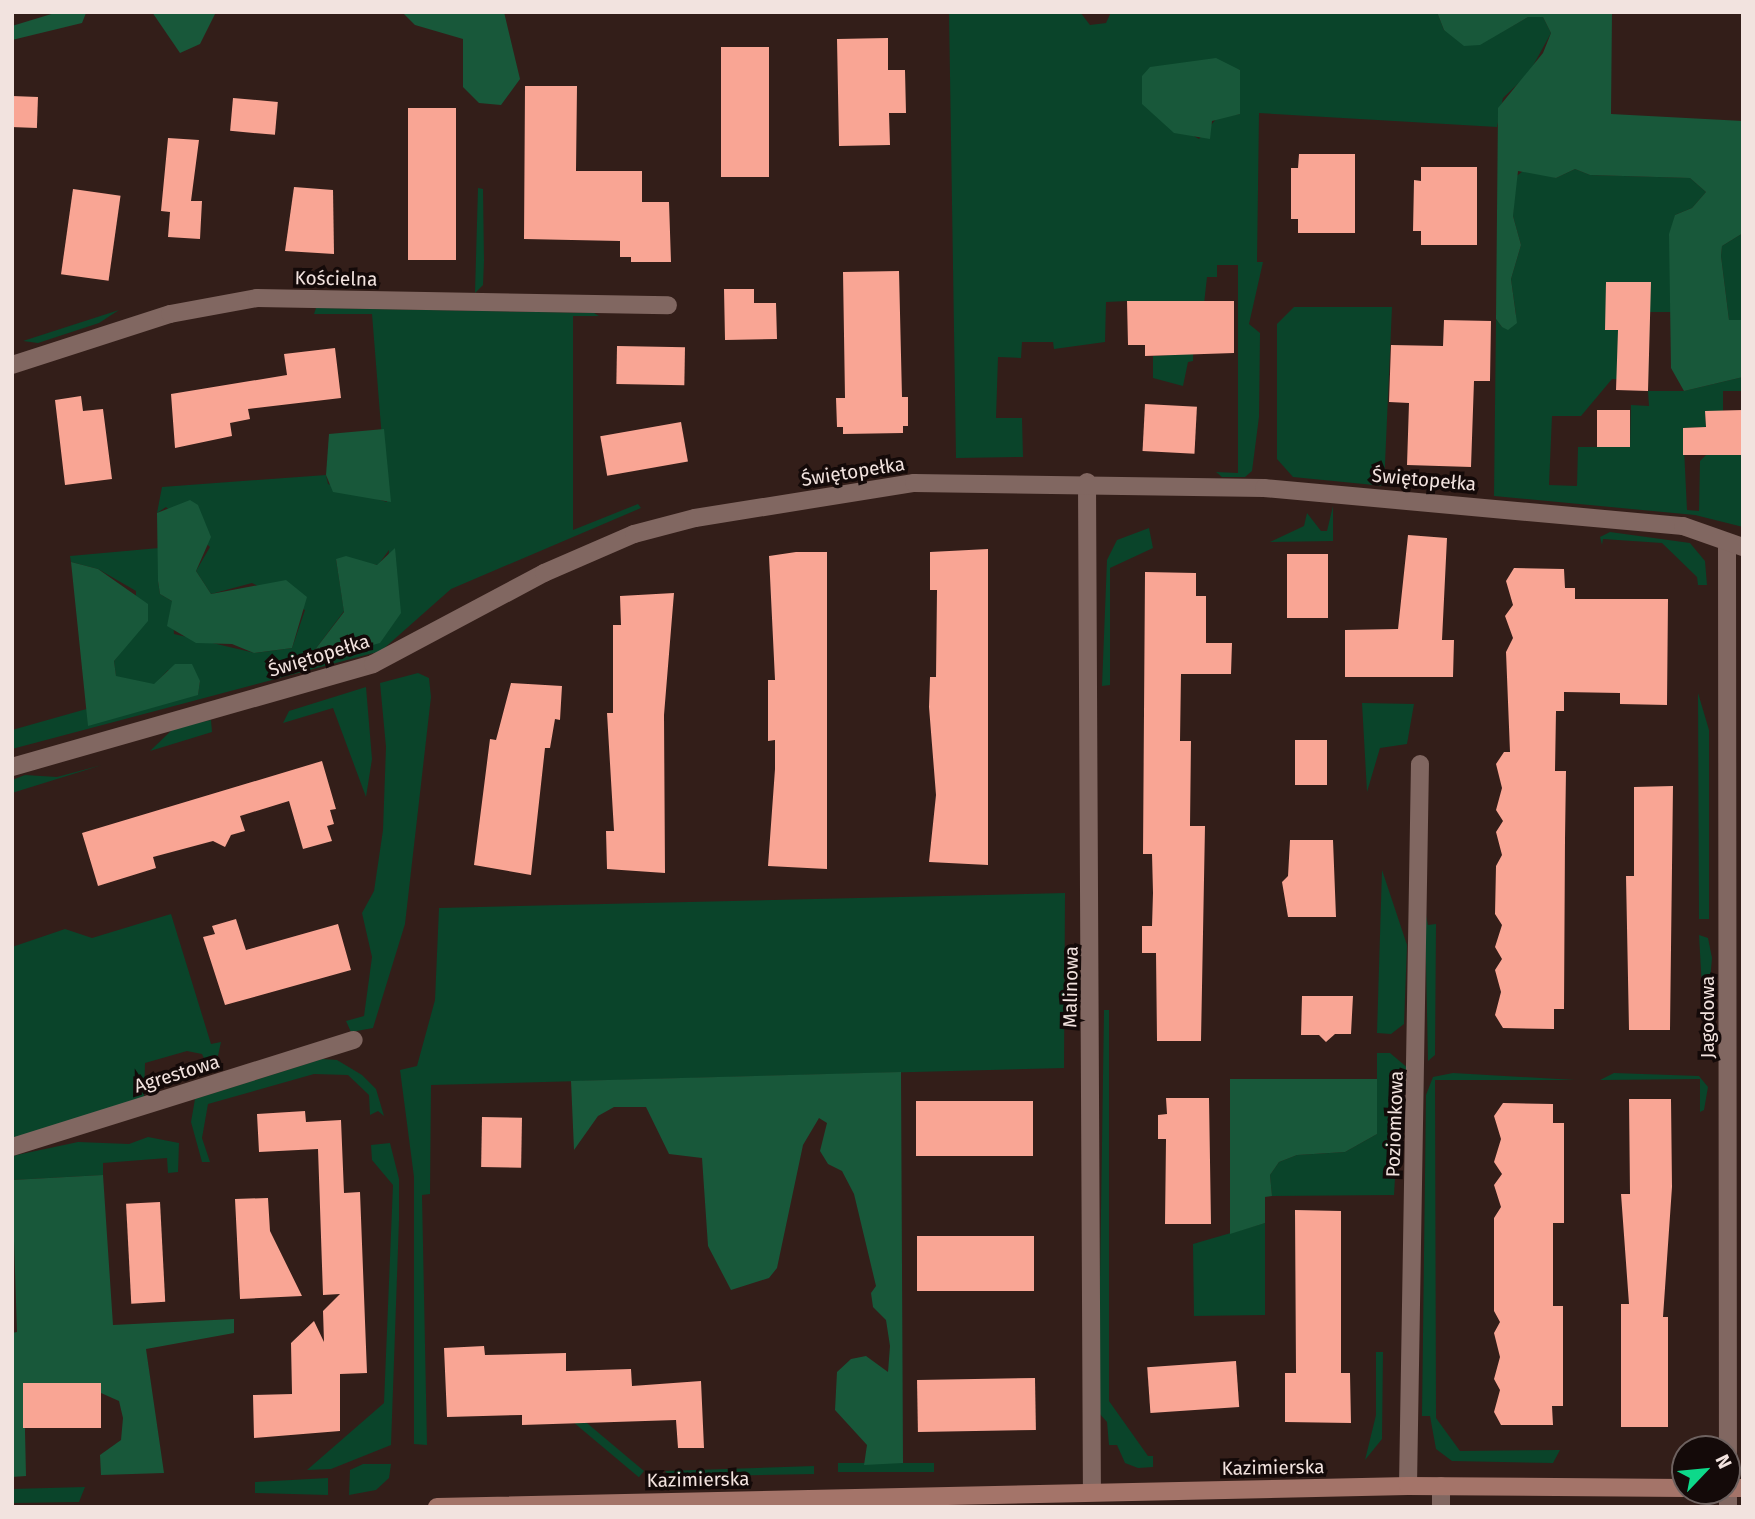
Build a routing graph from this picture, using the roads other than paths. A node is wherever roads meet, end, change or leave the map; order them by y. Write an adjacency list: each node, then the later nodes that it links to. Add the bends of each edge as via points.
1 (667, 305): 2 (street, Kościelna, via 257,298 170,314)
2 (12, 365)
3 (1087, 482): 4 (street, Świętopełka, via 1264,488 1683,526); 6 (street, Świętopełka, via 914,483 670,524 544,573 373,664); 13 (street, Malinowa)
4 (1735, 546): 9 (street, Jagodowa)
5 (1420, 764): 10 (street, Poziomkowa)
6 (12, 767)
7 (354, 1040): 8 (street, Agrestowa)
8 (12, 1147)
9 (1727, 1435)
10 (1408, 1486): 11 (street, Kazimierska); 13 (street, Kazimierska)
11 (1441, 1486): 12 (street, Kazimierska); 17 (street)
12 (1671, 1488)
13 (1092, 1492): 14 (street, Kazimierska)
14 (862, 1502): 15 (street, Kazimierska)
15 (576, 1505): 16 (street, Kazimierska)
16 (437, 1507)
17 (1441, 1507)

